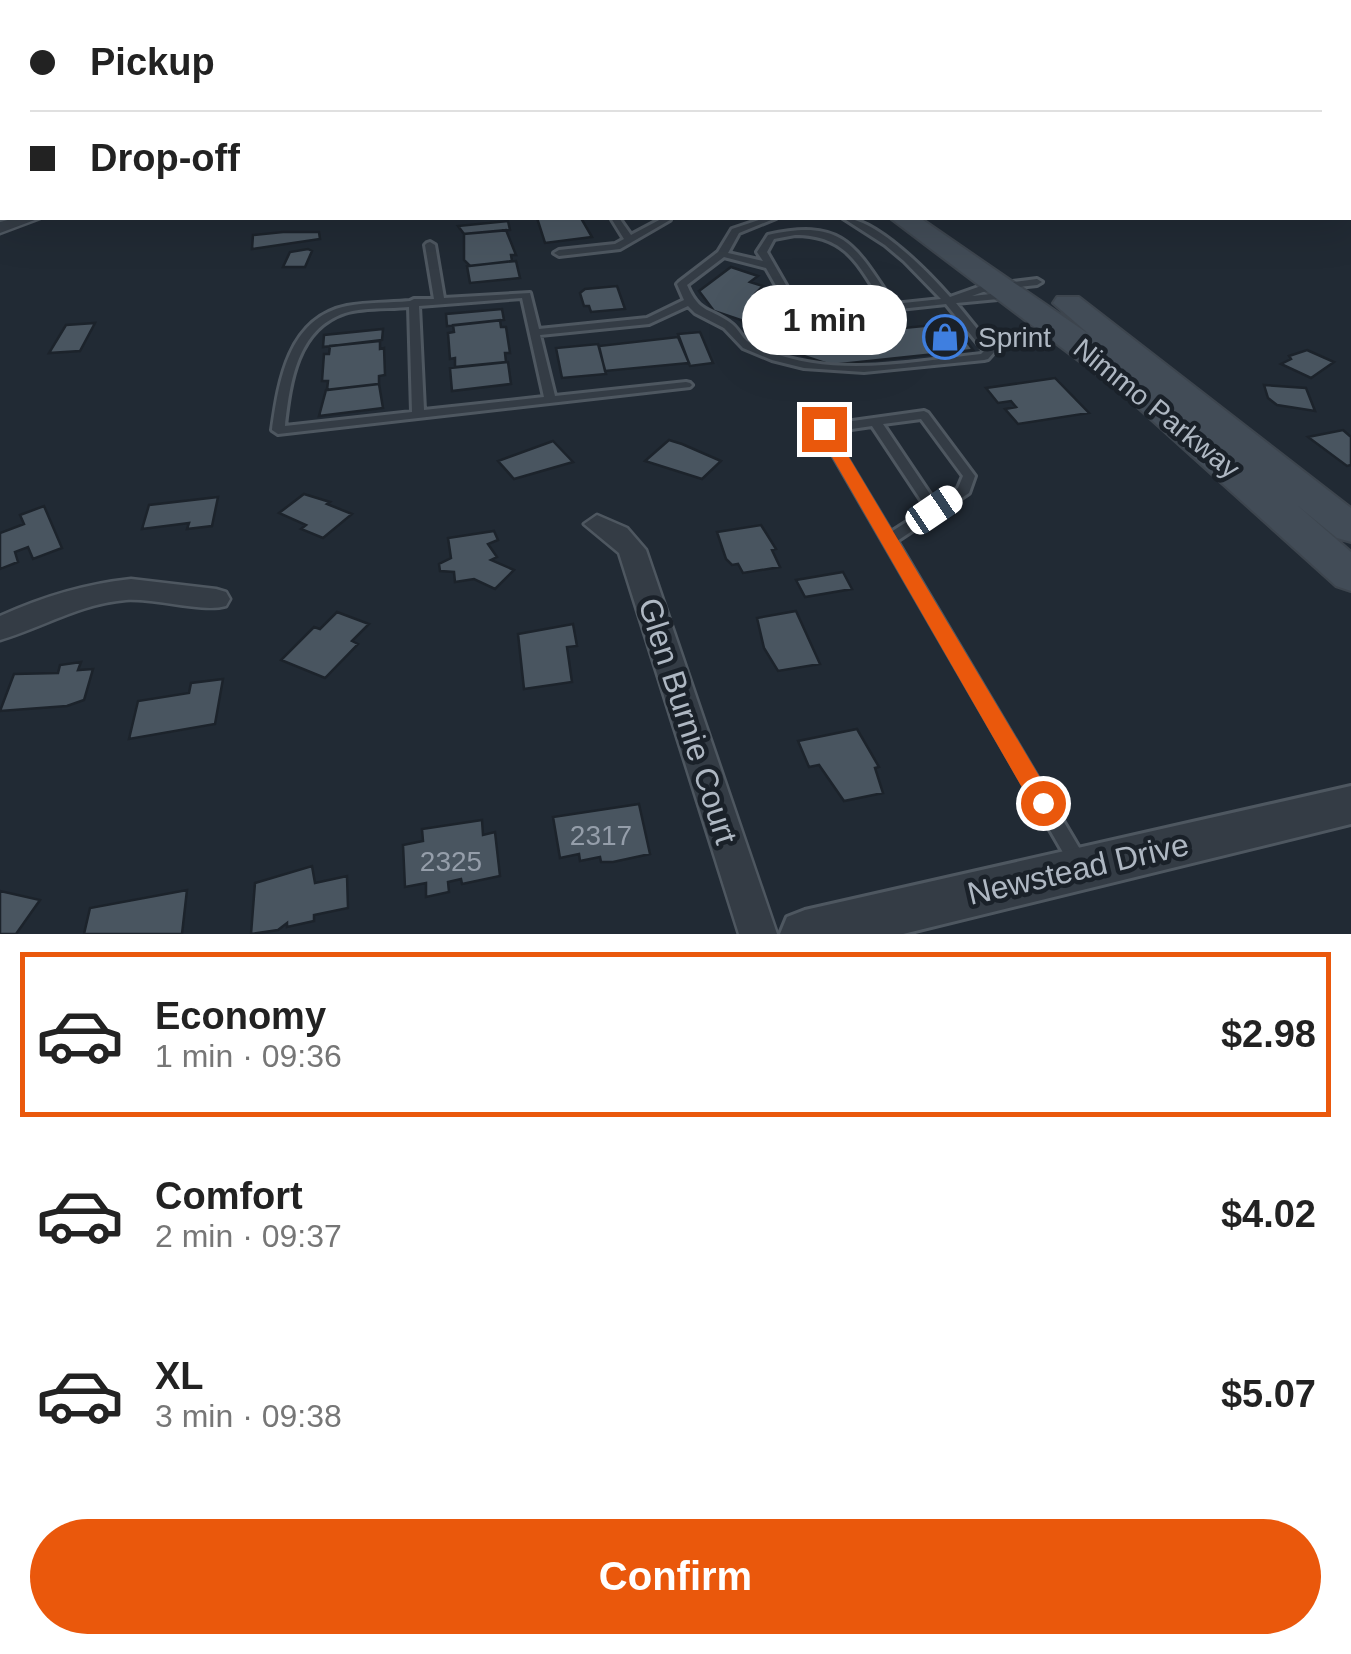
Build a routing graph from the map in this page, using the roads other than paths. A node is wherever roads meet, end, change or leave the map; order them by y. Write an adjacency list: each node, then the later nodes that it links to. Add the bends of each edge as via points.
1 (25, 220): 8 (street)
2 (616, 220): 9 (lane)
3 (664, 220): 9 (lane)
4 (766, 220): 12 (lane, via 735,231)
5 (850, 220): 16 (lane, via 883,240)
6 (907, 220): 14 (main road, Nimmo Parkway)
7 (946, 220): 14 (main road, Nimmo Parkway)
8 (0, 228)
9 (629, 238): 11 (lane, via 617,247)
10 (430, 246): 15 (lane)
11 (559, 253)
12 (722, 254): 13 (lane); 18 (lane, via 682,284)
13 (770, 266): 19 (lane, via 786,294 844,312); 19 (lane, via 762,252 770,237 792,231 836,236)
14 (1022, 285): 16 (lane, via 981,288); 27 (main road, Nimmo Parkway, via 1190,396); 29 (main road, Nimmo Parkway)
15 (439, 300): 17 (lane); 20 (lane, via 526,295)
16 (949, 301): 18 (lane, via 990,352 984,357 833,372 743,344 727,325); 19 (lane)
17 (414, 302): 23 (lane); 23 (lane, via 324,316 287,362 278,430)
18 (688, 302): 20 (lane, via 648,321)
19 (891, 307)
20 (538, 332): 22 (lane)
21 (686, 385): 22 (lane)
22 (550, 400): 23 (lane)
23 (418, 415)
24 (875, 422): 25 (lane); 25 (lane, via 924,415 969,476 964,490); 28 (lane, via 824,429)
25 (934, 510): 28 (lane)
26 (597, 524): 34 (street, Glen Burnie Court, via 632,550)
27 (1351, 529)
28 (889, 540): 33 (lane)
29 (1351, 576)
30 (216, 599): 31 (street, via 166,587 112,589 60,602)
31 (0, 630)
32 (1351, 805): 33 (street, Newstead Drive)
33 (1082, 868): 35 (street, Newstead Drive)
34 (758, 934)
35 (804, 934)

